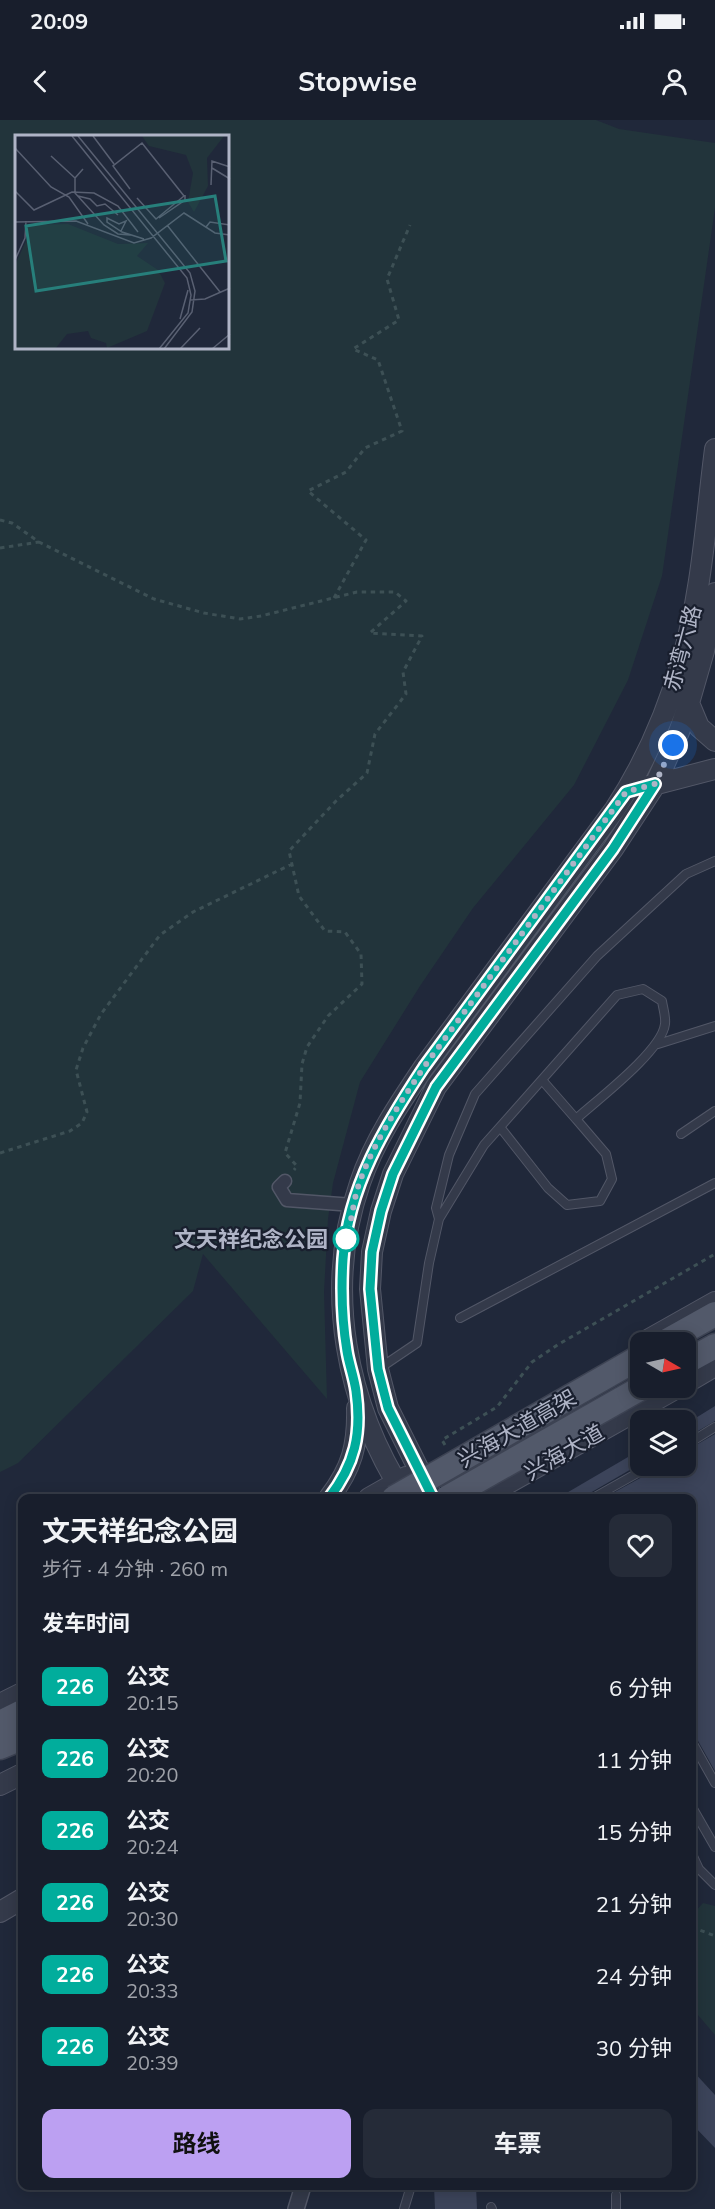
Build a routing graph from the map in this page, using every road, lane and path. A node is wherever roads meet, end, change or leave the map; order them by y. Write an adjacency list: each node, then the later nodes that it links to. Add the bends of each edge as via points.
1 (410, 225): 7 (path, via 387,279 399,320 353,349 378,360 402,431 364,448 346,472 308,491 366,540)
2 (715, 448): 12 (street, 赤湾六路, via 697,586 682,659 651,746)
3 (0, 520): 4 (path, via 12,523)
4 (39, 542): 5 (path); 7 (path, via 154,599 204,613 240,619)
5 (0, 548)
6 (715, 592): 8 (street, 赤湾六路)
7 (334, 598): 14 (path, via 357,592 395,592 406,602 370,633 422,636 403,672 406,694 375,734 366,773 290,851)
8 (689, 703): 9 (street, via 699,727); 11 (street, 赤湾六路)
9 (715, 741)
10 (715, 769): 11 (street)
11 (655, 784): 12 (street); 38 (street, 赤湾六路, via 613,849 436,1087 393,1174 372,1252 370,1289)
12 (626, 792): 25 (street, 赤湾六路, via 402,1100 372,1154)
13 (715, 861): 26 (lane, via 686,873 597,956 475,1094 449,1155 436,1208)
14 (292, 864): 22 (path, via 193,912 160,935 101,1014 83,1048 76,1070 87,1112 82,1123 70,1131); 23 (path, via 299,896 325,931 345,932 361,954 362,984 328,1016 307,1047 300,1102 285,1153 297,1166)
15 (715, 1026): 16 (lane)
16 (658, 1044): 17 (lane, via 666,1024 662,1001 643,989 617,995); 19 (lane)
17 (542, 1080): 19 (lane); 20 (lane)
18 (715, 1111): 21 (lane)
19 (576, 1119): 20 (lane, via 606,1154 612,1179 600,1201 567,1205 548,1188)
20 (500, 1127): 26 (lane, via 484,1145)
21 (681, 1134)
22 (0, 1153)
23 (285, 1181): 25 (street, via 279,1187 287,1200)
24 (715, 1183): 30 (lane)
25 (353, 1205): 40 (street, 赤湾六路, via 343,1257 342,1304)
26 (439, 1220): 38 (lane, via 417,1343)
27 (715, 1254): 45 (path, via 532,1362 497,1407)
28 (715, 1302): 31 (street)
29 (715, 1314): 32 (main road)
30 (460, 1318)
31 (662, 1332)
32 (683, 1332)
33 (715, 1346): 35 (main road)
34 (630, 1350): 46 (street)
35 (696, 1356)
36 (630, 1363): 49 (main road, 兴海大道高架, bridge)
37 (715, 1366): 39 (street)
38 (378, 1369): 46 (street, 赤湾六路, via 388,1408)
39 (696, 1377)
40 (356, 1390): 49 (street, 赤湾六路, via 375,1444); 50 (street, via 357,1444 342,1482)
41 (630, 1395): 52 (main road, 兴海大道高架, bridge)
42 (659, 1398): 47 (street, 兴海大道)
43 (715, 1427): 44 (lane)
44 (696, 1438)
45 (442, 1440)
46 (418, 1470): 49 (street); 51 (street, 赤湾六路)
47 (521, 1476): 53 (street, 兴海大道); 54 (street)
48 (632, 1476): 55 (lane)
49 (399, 1493)
50 (332, 1494)
51 (431, 1494)
52 (454, 1494)
53 (489, 1494)
54 (505, 1494)
55 (600, 1494)
56 (18, 1695): 57 (street)
57 (0, 1704)
58 (18, 1714): 59 (main road)
59 (0, 1723)
60 (18, 1740): 61 (main road)
61 (0, 1747)
62 (696, 1749): 64 (lane)
63 (18, 1776): 65 (street)
64 (715, 1783)
65 (0, 1785)
66 (696, 1814): 67 (lane)
67 (715, 1847)
68 (696, 1863): 69 (lane)
69 (715, 1886)
70 (18, 1901): 71 (street)
71 (0, 1911)
72 (696, 1929): 73 (path)
73 (715, 1936)
74 (302, 2190): 77 (street)
75 (410, 2190): 78 (lane)
76 (616, 2195): 79 (lane)
77 (296, 2209)
78 (404, 2209)
79 (616, 2209)

